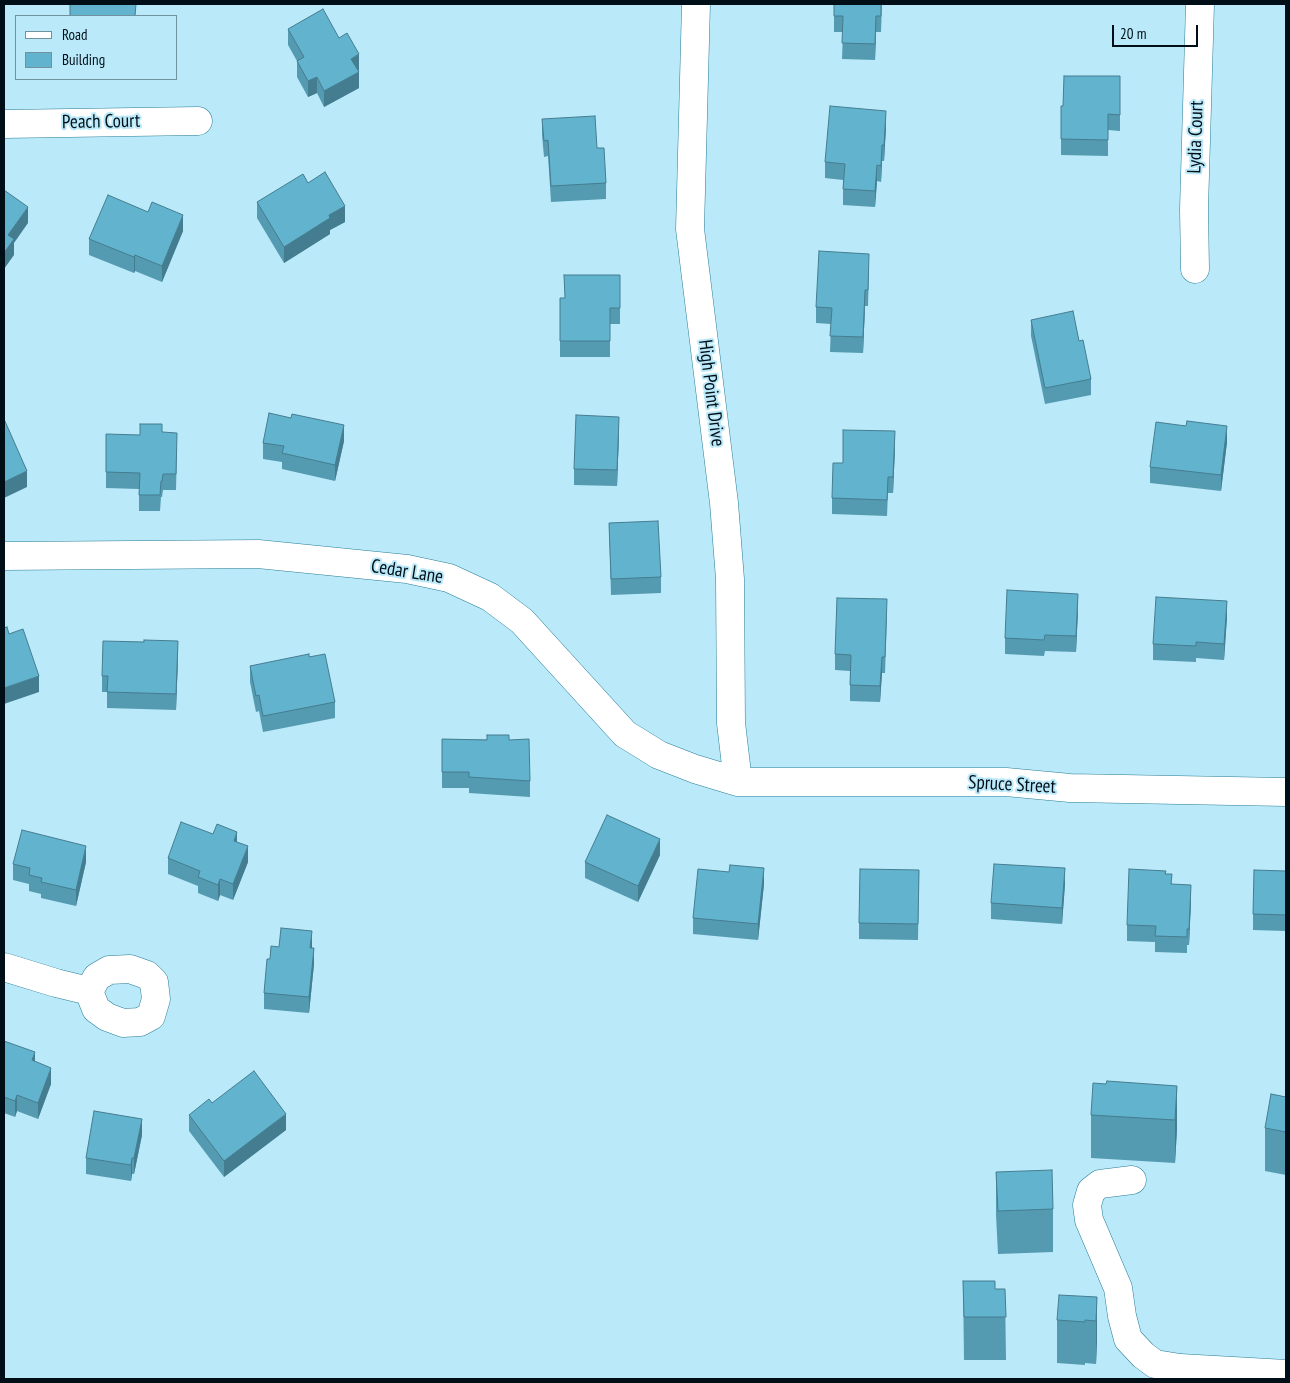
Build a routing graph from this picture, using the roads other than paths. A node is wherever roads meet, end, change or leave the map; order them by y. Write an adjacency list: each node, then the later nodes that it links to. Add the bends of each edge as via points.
1 (696, 4): 7 (street, High Point Drive, via 690,229 724,503 730,579 731,723)
2 (1200, 4): 5 (street, Lydia Court)
3 (198, 121): 4 (street, Peach Court)
4 (4, 124)
5 (1195, 270)
6 (4, 556): 7 (street, Cedar Lane, via 258,554 407,569 449,578 490,597 522,621 625,734 659,754)
7 (738, 782): 8 (street, Spruce Street, via 1006,782 1070,788)
8 (1286, 792)
9 (4, 967): 10 (street)
10 (89, 990)
11 (1132, 1180): 12 (street, via 1100,1184 1091,1191 1087,1205 1088,1220 1118,1288 1128,1339 1155,1364)
12 (1286, 1374)

